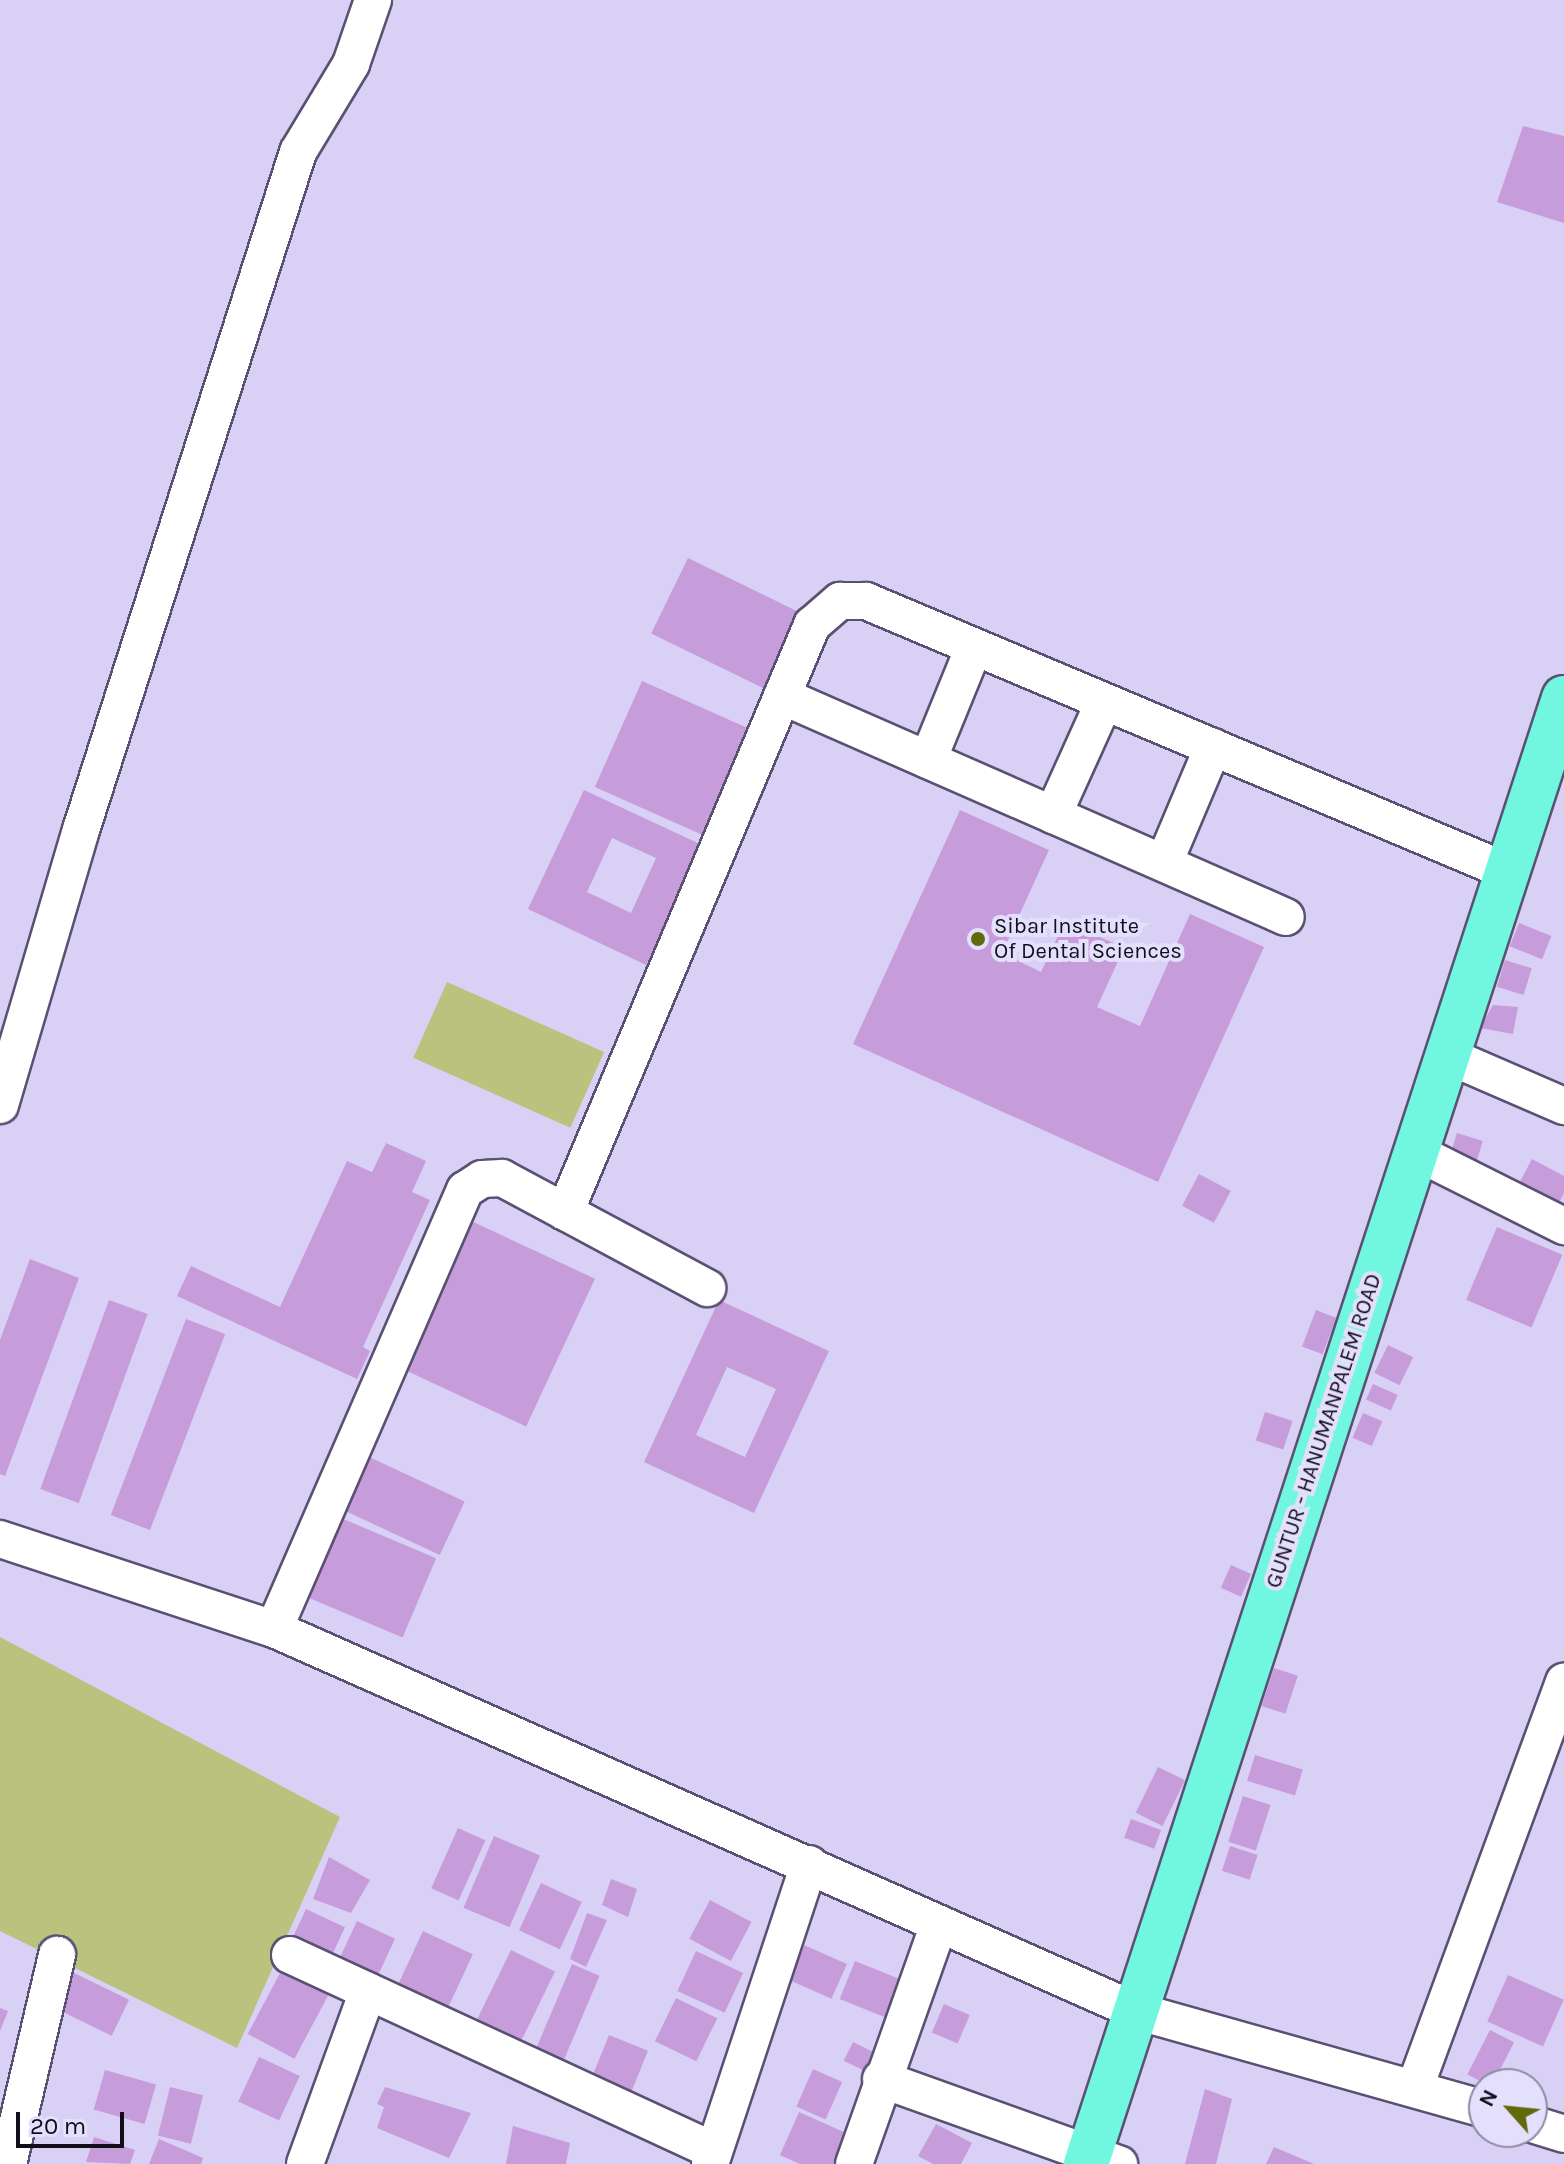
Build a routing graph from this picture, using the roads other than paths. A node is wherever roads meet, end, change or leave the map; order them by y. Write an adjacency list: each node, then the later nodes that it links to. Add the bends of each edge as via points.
1 (373, 0): 13 (street, via 351,64 298,152 81,830)
2 (974, 647): 3 (street, via 866,601 840,601 812,625); 5 (street); 7 (street)
3 (782, 696): 7 (street); 16 (street)
4 (1564, 698): 10 (main road, GUNTUR - HANUMANPALEM ROAD)
5 (1104, 702): 6 (street); 8 (street)
6 (1213, 747): 9 (street); 10 (street)
7 (928, 760): 8 (street)
8 (1053, 815): 9 (street)
9 (1164, 863): 11 (street)
10 (1504, 870): 12 (main road, GUNTUR - HANUMANPALEM ROAD)
11 (1286, 917)
12 (1446, 1055): 14 (street); 15 (main road, GUNTUR - HANUMANPALEM ROAD)
13 (0, 1105)
14 (1564, 1106)
15 (1414, 1151): 17 (street); 27 (main road, GUNTUR - HANUMANPALEM ROAD)
16 (565, 1212): 18 (street); 20 (street, via 502,1178 482,1179 465,1190)
17 (1564, 1226)
18 (707, 1288)
19 (0, 1539): 20 (street)
20 (274, 1629): 22 (street)
21 (1564, 1682): 29 (street)
22 (809, 1864): 23 (street); 32 (street)
23 (939, 1924): 27 (street); 28 (street)
24 (57, 1955): 31 (street)
25 (290, 1955): 26 (street)
26 (368, 1991): 32 (street); 34 (street)
27 (1136, 2011): 29 (street); 33 (main road, GUNTUR - HANUMANPALEM ROAD)
28 (881, 2079): 33 (street); 35 (street)
29 (1415, 2087): 30 (street)
30 (1468, 2104)
31 (7, 2154)
32 (712, 2157)
33 (1098, 2160)
34 (305, 2164)
35 (854, 2164)

